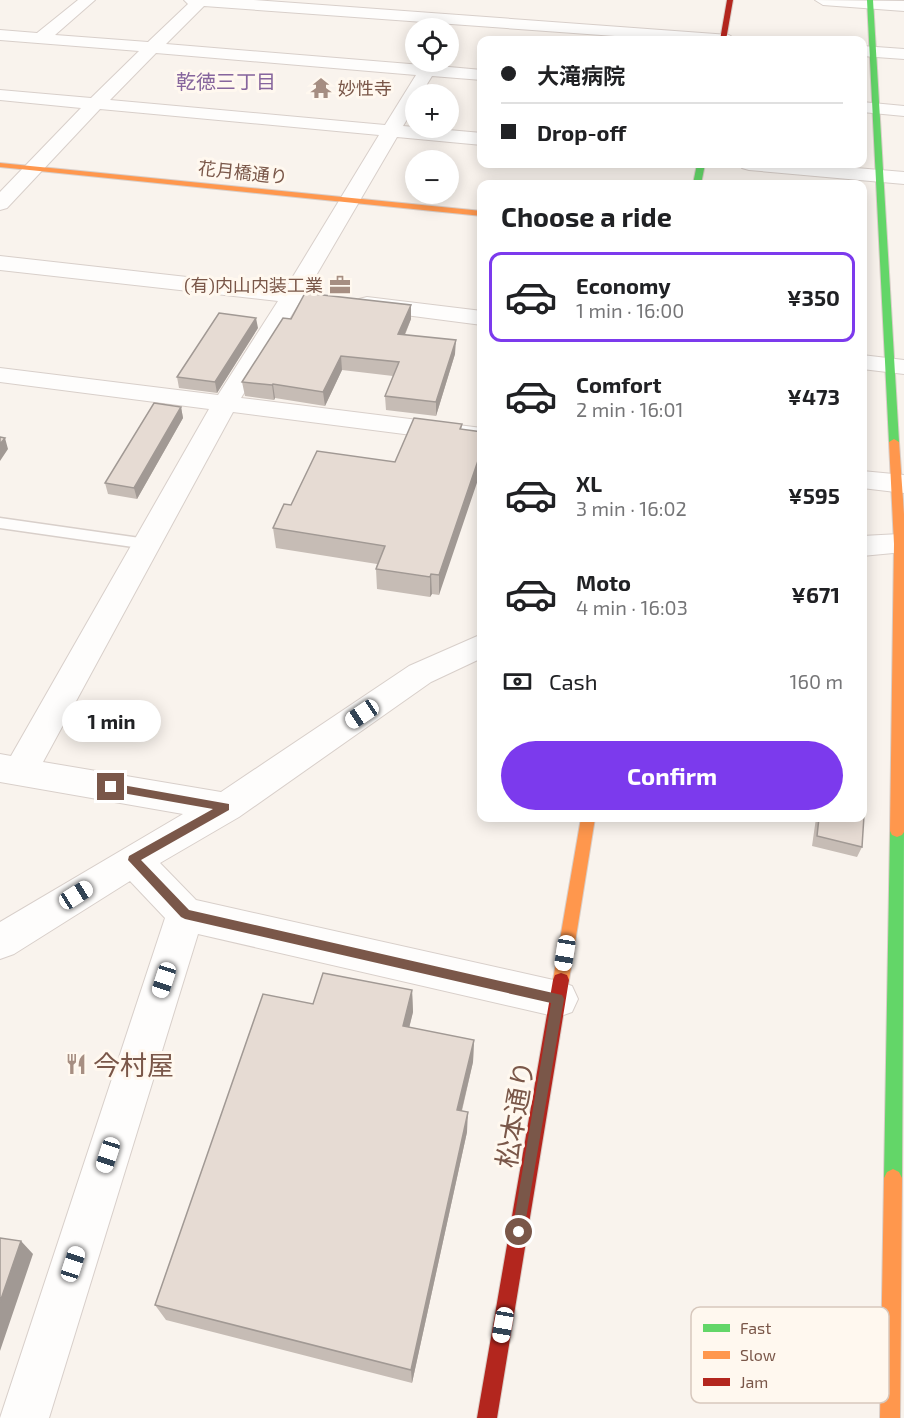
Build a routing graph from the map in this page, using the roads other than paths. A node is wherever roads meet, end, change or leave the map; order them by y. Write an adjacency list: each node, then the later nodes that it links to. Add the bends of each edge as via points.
1 (87, 0): 14 (street)
2 (192, 0): 3 (street)
3 (200, 0): 9 (street); 15 (street)
4 (470, 0): 10 (street)
5 (730, 0): 13 (street)
6 (822, 0): 7 (street)
7 (870, 2): 8 (street); 16 (street)
8 (904, 6)
9 (433, 18)
10 (459, 20): 12 (street)
11 (0, 35): 14 (street)
12 (670, 36)
13 (724, 36)
14 (41, 38): 15 (street)
15 (152, 48): 18 (street); 23 (street)
16 (867, 51): 17 (street); 24 (street)
17 (904, 54)
18 (405, 64)
19 (459, 71): 21 (street)
20 (426, 72): 26 (street)
21 (477, 74)
22 (0, 95): 23 (street)
23 (95, 104): 26 (street); 30 (street)
24 (869, 108): 25 (street); 31 (street)
25 (904, 111)
26 (392, 131): 27 (street); 33 (street)
27 (477, 139)
28 (0, 165): 30 (street, 花月橋通り)
29 (792, 168): 31 (street)
30 (33, 169): 33 (street, 花月橋通り); 34 (street)
31 (878, 176): 32 (street); 40 (street)
32 (904, 178)
33 (349, 201): 35 (street, 花月橋通り); 37 (street)
34 (0, 204)
35 (477, 214)
36 (0, 263): 37 (street)
37 (293, 296): 38 (street); 42 (street)
38 (477, 317)
39 (867, 363): 40 (street)
40 (897, 366): 45 (street)
41 (0, 375): 42 (street)
42 (225, 405): 43 (street); 47 (street)
43 (477, 435)
44 (867, 480): 45 (street)
45 (900, 484): 48 (street)
46 (0, 523): 47 (lane)
47 (147, 544): 52 (street)
48 (902, 544): 49 (street); 50 (street)
49 (867, 546)
50 (902, 617): 56 (street)
51 (477, 647): 53 (street, via 420,674)
52 (10, 770): 53 (street)
53 (226, 807): 55 (street)
54 (587, 822): 59 (street, 松本通り)
55 (133, 860): 57 (street); 58 (street)
56 (900, 886): 60 (street)
57 (185, 914): 59 (street); 61 (street)
58 (0, 942)
59 (558, 999): 62 (street, 松本通り)
60 (899, 1184): 63 (street)
61 (24, 1418)
62 (487, 1418)
63 (890, 1418)

